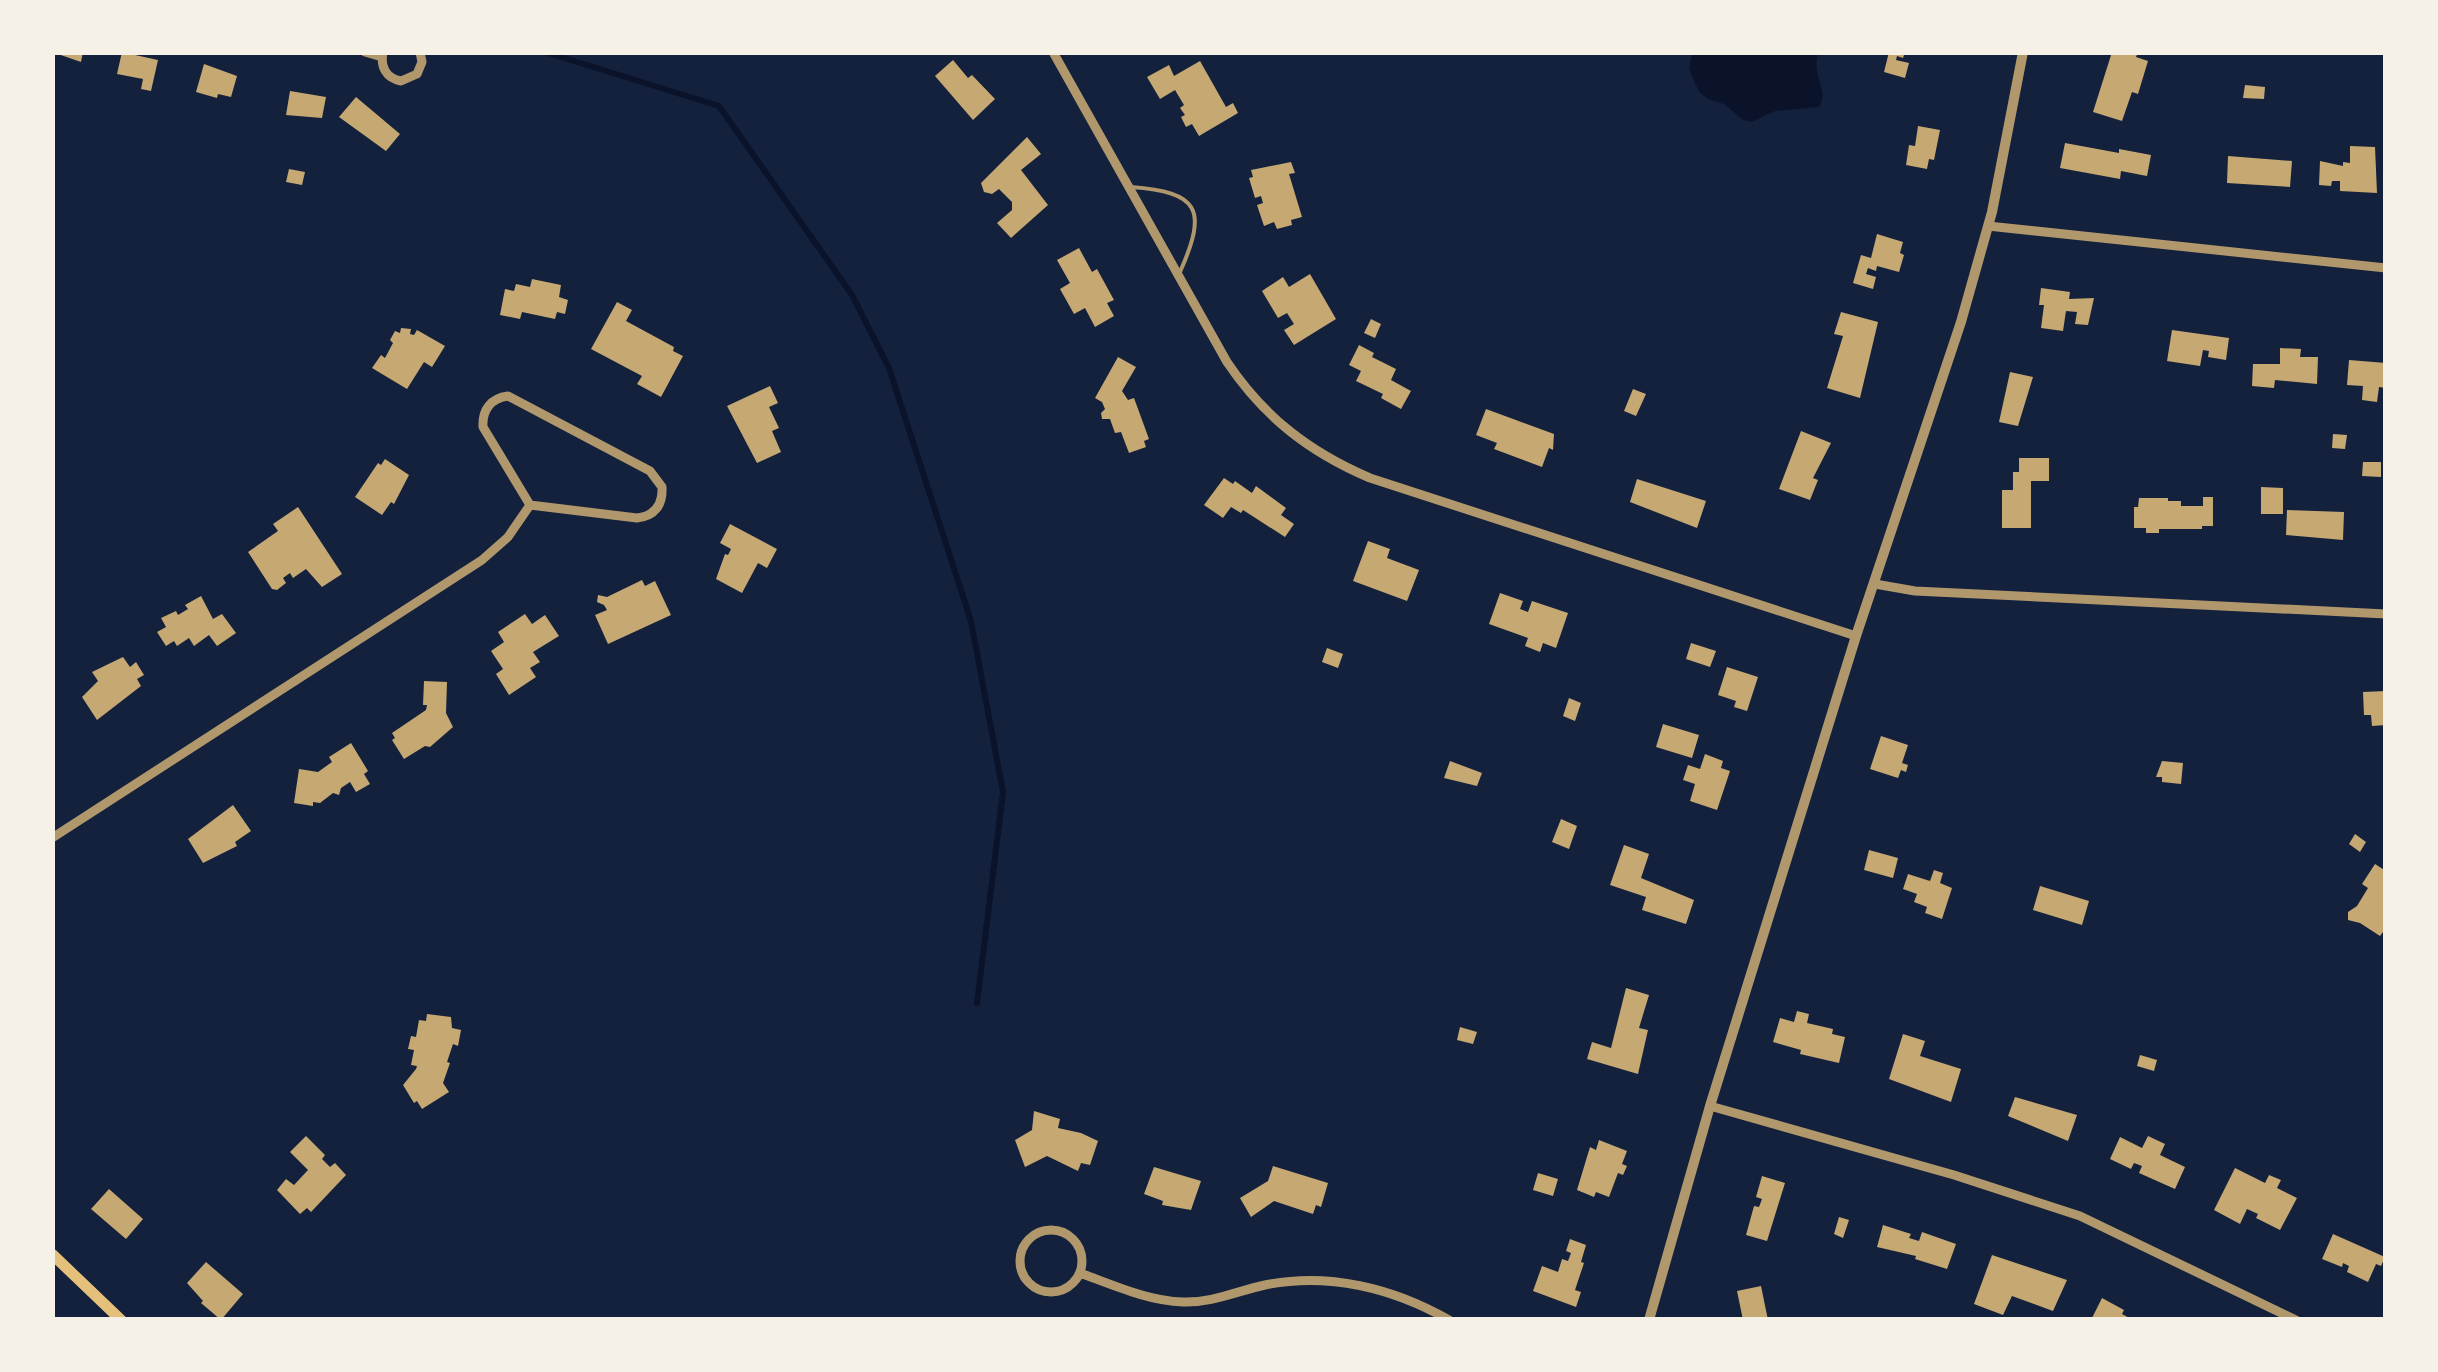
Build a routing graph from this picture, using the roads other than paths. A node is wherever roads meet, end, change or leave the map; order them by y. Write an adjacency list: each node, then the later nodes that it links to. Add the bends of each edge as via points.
1 (365, 52): 5 (street)
2 (420, 52): 5 (street, via 419,70 406,80 389,76)
3 (1053, 52): 6 (street)
4 (2023, 52): 7 (street)
5 (383, 55)
6 (1128, 187): 9 (street); 9 (lane, via 1186,198 1195,212)
7 (1988, 226): 8 (street); 11 (street)
8 (2386, 268)
9 (1178, 276): 13 (street, via 1258,405 1322,455 1370,478)
10 (530, 505): 10 (street, via 641,518 658,507 662,492 650,471 516,398 500,397 485,411 483,427); 14 (street, via 508,538 482,560)
11 (1875, 584): 12 (street); 13 (street)
12 (2386, 614)
13 (1856, 636): 15 (street)
14 (52, 838)
15 (1710, 1106): 20 (street); 21 (street, via 2080,1216)
16 (52, 1254): 18 (main road)
17 (1080, 1274): 17 (street, via 1078,1246 1063,1232 1038,1232 1021,1250 1022,1274 1040,1291 1063,1290); 19 (street, via 1179,1302 1287,1281 1329,1280)
18 (121, 1320)
19 (1449, 1320)
20 (1648, 1320)
21 (2296, 1320)

